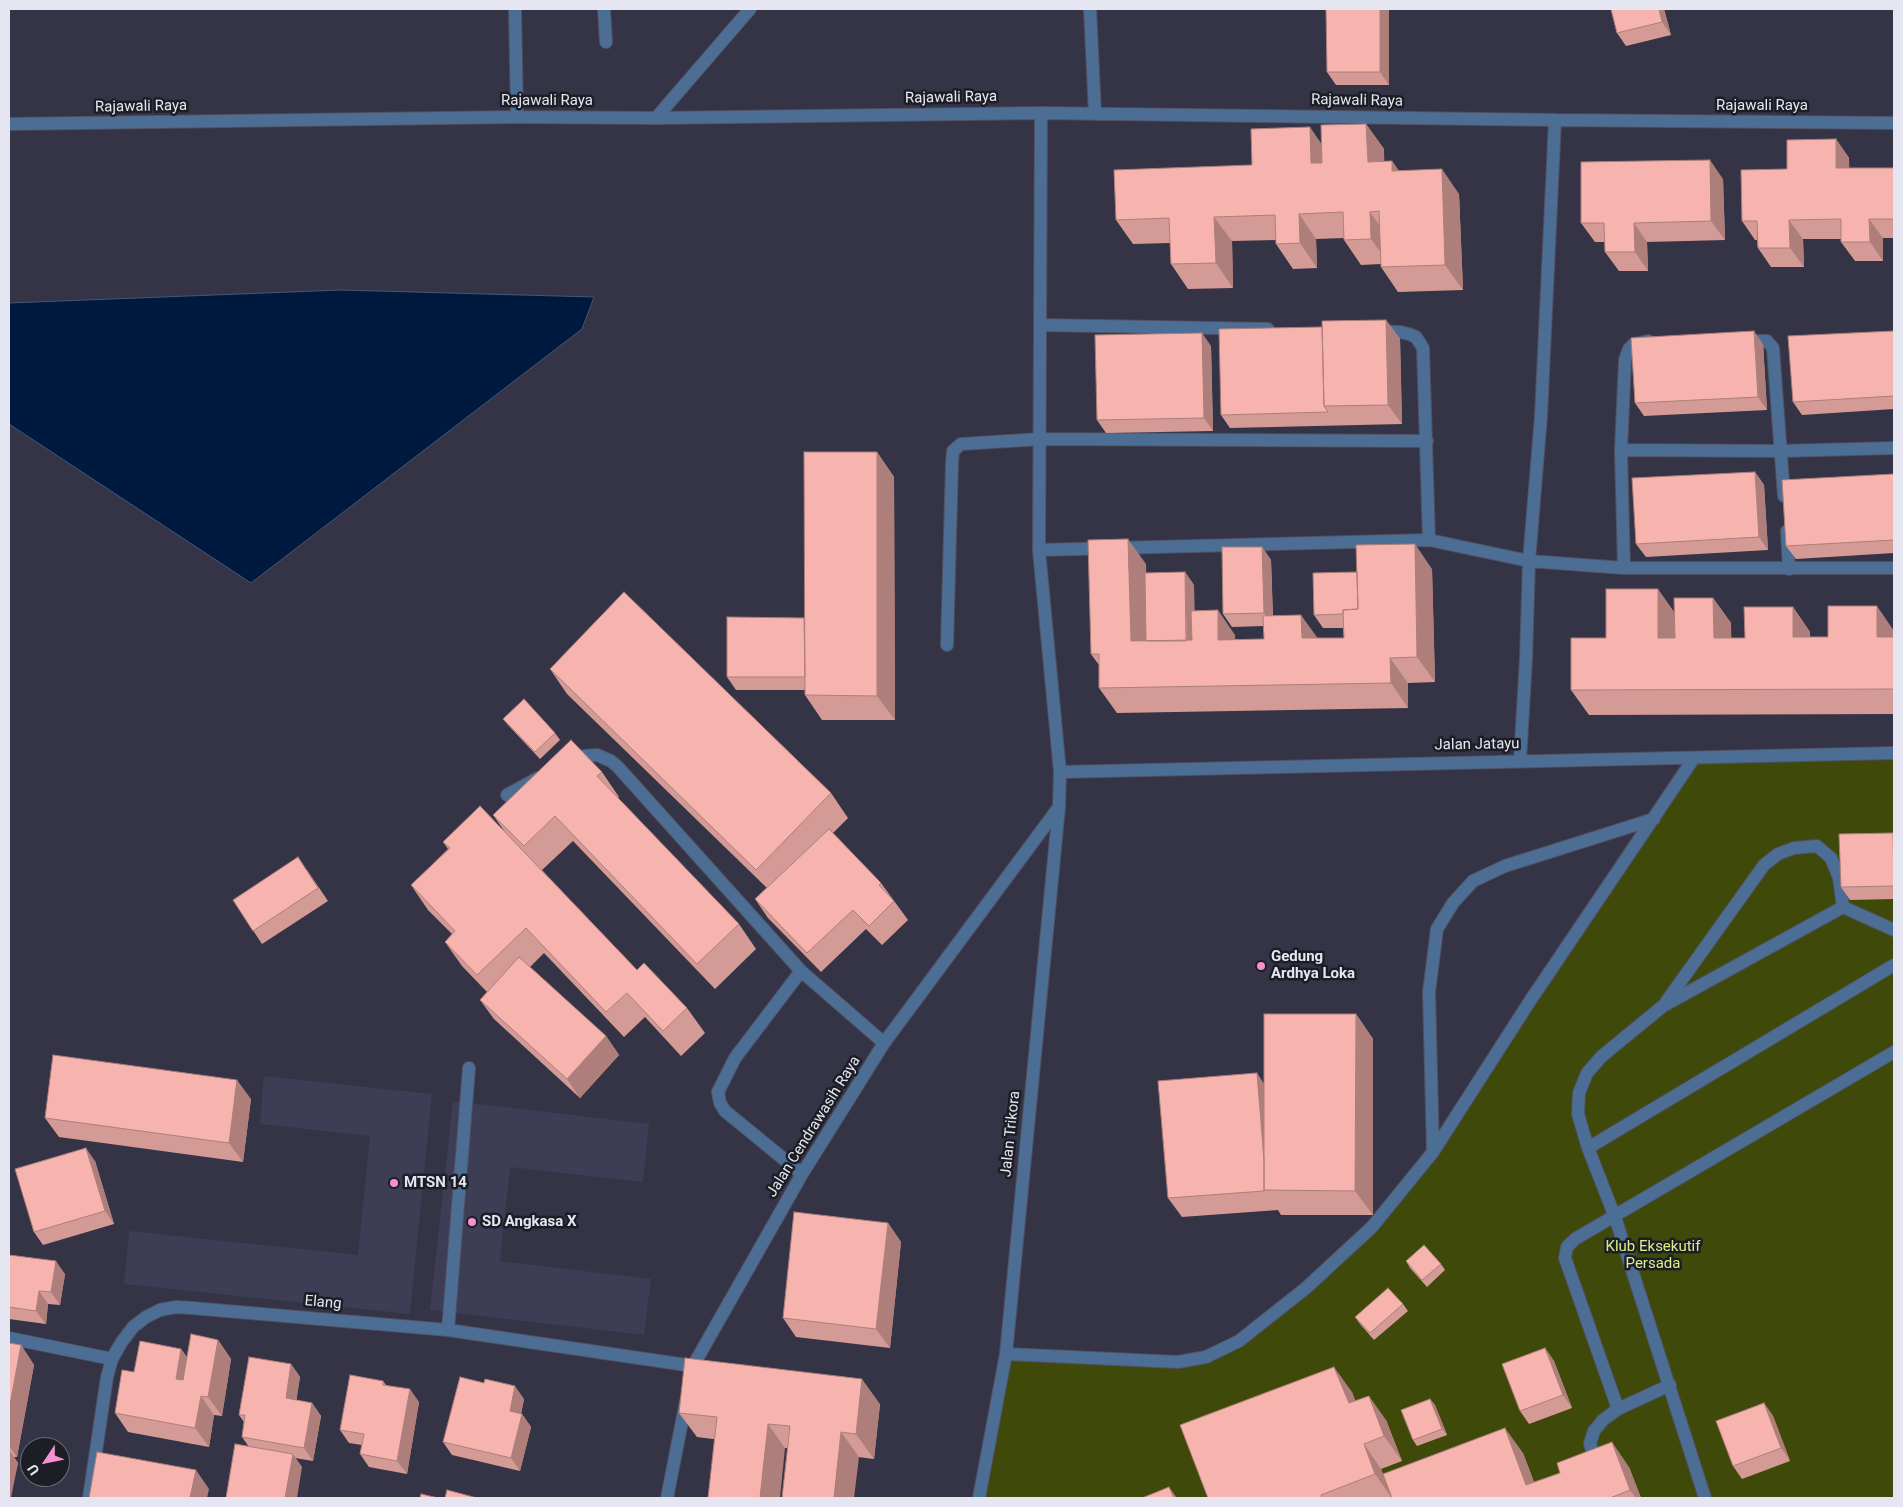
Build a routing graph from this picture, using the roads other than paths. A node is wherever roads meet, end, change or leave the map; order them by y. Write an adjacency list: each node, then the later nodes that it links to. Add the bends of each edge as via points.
1 (516, 9): 8 (street)
2 (604, 9): 5 (street)
3 (750, 9): 9 (street)
4 (1090, 9): 7 (street)
5 (606, 42)
6 (1041, 113): 7 (street, Rajawali Raya); 9 (street, Rajawali Raya); 13 (street, Jalan Trikora)
7 (1095, 114): 10 (street, Rajawali Raya)
8 (517, 117): 9 (street, Rajawali Raya); 12 (street, Rajawali Raya)
9 (656, 118)
10 (1555, 120): 11 (street, Rajawali Raya); 25 (street, via 1541,416)
11 (1894, 123)
12 (9, 124)
13 (1041, 325): 14 (street); 18 (street, Jalan Trikora)
14 (1280, 329)
15 (1370, 331): 19 (street, via 1400,332 1420,341 1424,354)
16 (1656, 341): 21 (street, via 1640,341 1627,354)
17 (1734, 341): 22 (street, via 1767,341 1773,348)
18 (1041, 439): 19 (street); 24 (street, Jalan Trikora); 29 (street, via 961,444 953,451)
19 (1427, 441): 23 (street)
20 (1894, 448): 22 (street)
21 (1621, 450): 22 (street); 26 (street)
22 (1781, 451): 28 (street)
23 (1429, 540): 24 (street); 25 (street)
24 (1039, 550): 33 (street, Jalan Trikora)
25 (1529, 561): 26 (street); 32 (street)
26 (1624, 568): 28 (street)
27 (1894, 568): 28 (street)
28 (1789, 569)
29 (947, 645)
30 (1894, 753): 31 (street, Jalan Jatayu)
31 (1694, 758): 32 (street, Jalan Jatayu); 36 (street)
32 (1520, 761): 33 (street, Jalan Jatayu)
33 (1060, 772): 35 (street, Jalan Trikora)
34 (507, 795): 40 (street, via 556,768 591,755 611,761)
35 (1059, 807): 42 (street, Jalan Cendrawasih Raya); 51 (street, Jalan Trikora)
36 (1654, 819): 46 (street); 46 (street, via 1505,866 1473,881 1453,903 1437,929 1429,992)
37 (1843, 907): 38 (street); 41 (street); 41 (street, via 1839,878 1831,858 1817,846 1794,848 1778,854 1764,865)
38 (1894, 930)
39 (1894, 966): 45 (street)
40 (802, 971): 42 (street); 47 (street, via 735,1058 718,1092 725,1111)
41 (1663, 1006): 45 (street, via 1602,1056 1587,1073 1579,1092 1578,1114)
42 (884, 1043): 47 (street, Jalan Cendrawasih Raya)
43 (1894, 1052): 48 (street)
44 (469, 1068): 49 (street)
45 (1588, 1148): 48 (street)
46 (1433, 1152): 51 (street, via 1372,1227 1306,1288 1239,1341 1206,1357 1178,1362)
47 (802, 1174): 53 (street, Jalan Cendrawasih Raya)
48 (1615, 1217): 54 (street); 55 (street, via 1575,1239 1567,1247 1565,1258)
49 (448, 1330): 52 (street, Elang, via 176,1307 146,1317 121,1343); 53 (street, Elang)
50 (9, 1338): 52 (street)
51 (1006, 1354): 59 (street, Jalan Trikora)
52 (112, 1359): 57 (street, Elang)
53 (692, 1366): 58 (street, Jalan Cendrawasih Raya)
54 (1670, 1385): 55 (street); 60 (street)
55 (1618, 1409): 56 (street, via 1603,1420 1590,1443)
56 (1600, 1477)
57 (89, 1498)
58 (667, 1498)
59 (979, 1498)
60 (1705, 1498)

